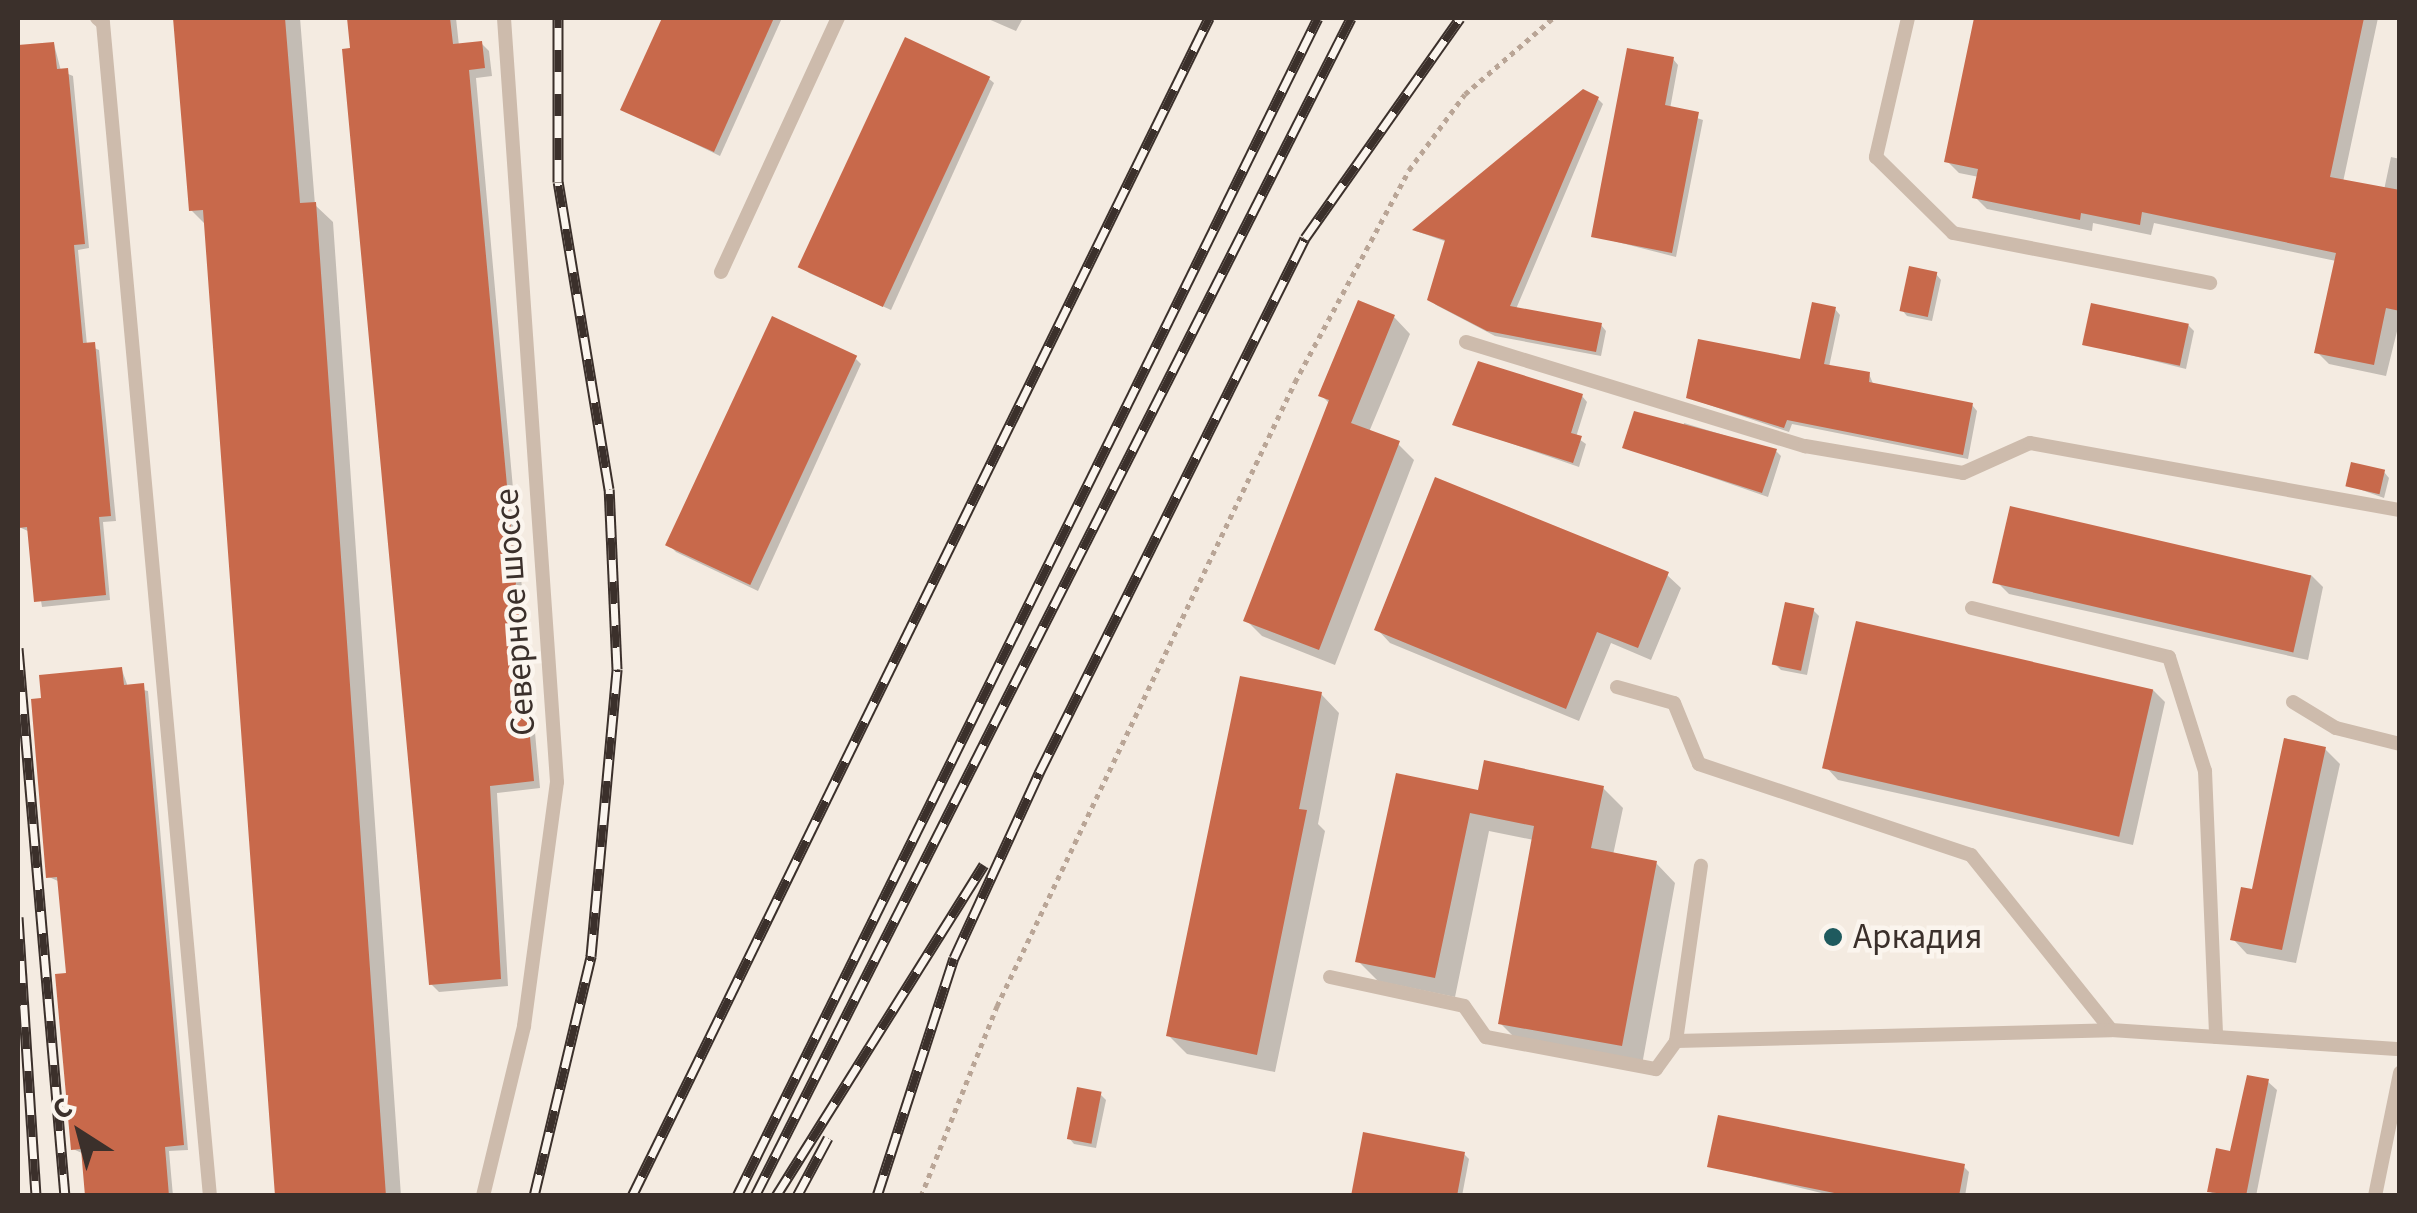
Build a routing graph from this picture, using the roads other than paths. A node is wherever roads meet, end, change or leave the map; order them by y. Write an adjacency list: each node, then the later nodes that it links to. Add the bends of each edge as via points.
1 (98, 18): 20 (lane)
2 (504, 18): 21 (lane, Северное шоссе, via 557,782 524,1026)
3 (838, 18): 5 (lane)
4 (1908, 18): 6 (lane, via 1876,157 1953,234)
5 (720, 272)
6 (2210, 283)
7 (1466, 342): 8 (lane, via 1805,446 1963,473 2030,443)
8 (2400, 510)
9 (1972, 608): 16 (lane, via 2169,657 2205,771)
10 (1617, 686): 15 (lane, via 1674,703 1699,764 1972,855)
11 (2293, 702): 12 (lane, via 2336,728)
12 (2400, 744)
13 (1701, 866): 17 (lane)
14 (1330, 978): 17 (lane, via 1464,1006 1486,1037 1656,1069)
15 (2111, 1030): 16 (lane); 17 (lane)
16 (2216, 1038): 18 (lane)
17 (1676, 1041)
18 (2400, 1049)
19 (2400, 1073): 22 (lane)
20 (210, 1196)
21 (484, 1196)
22 (2375, 1196)

